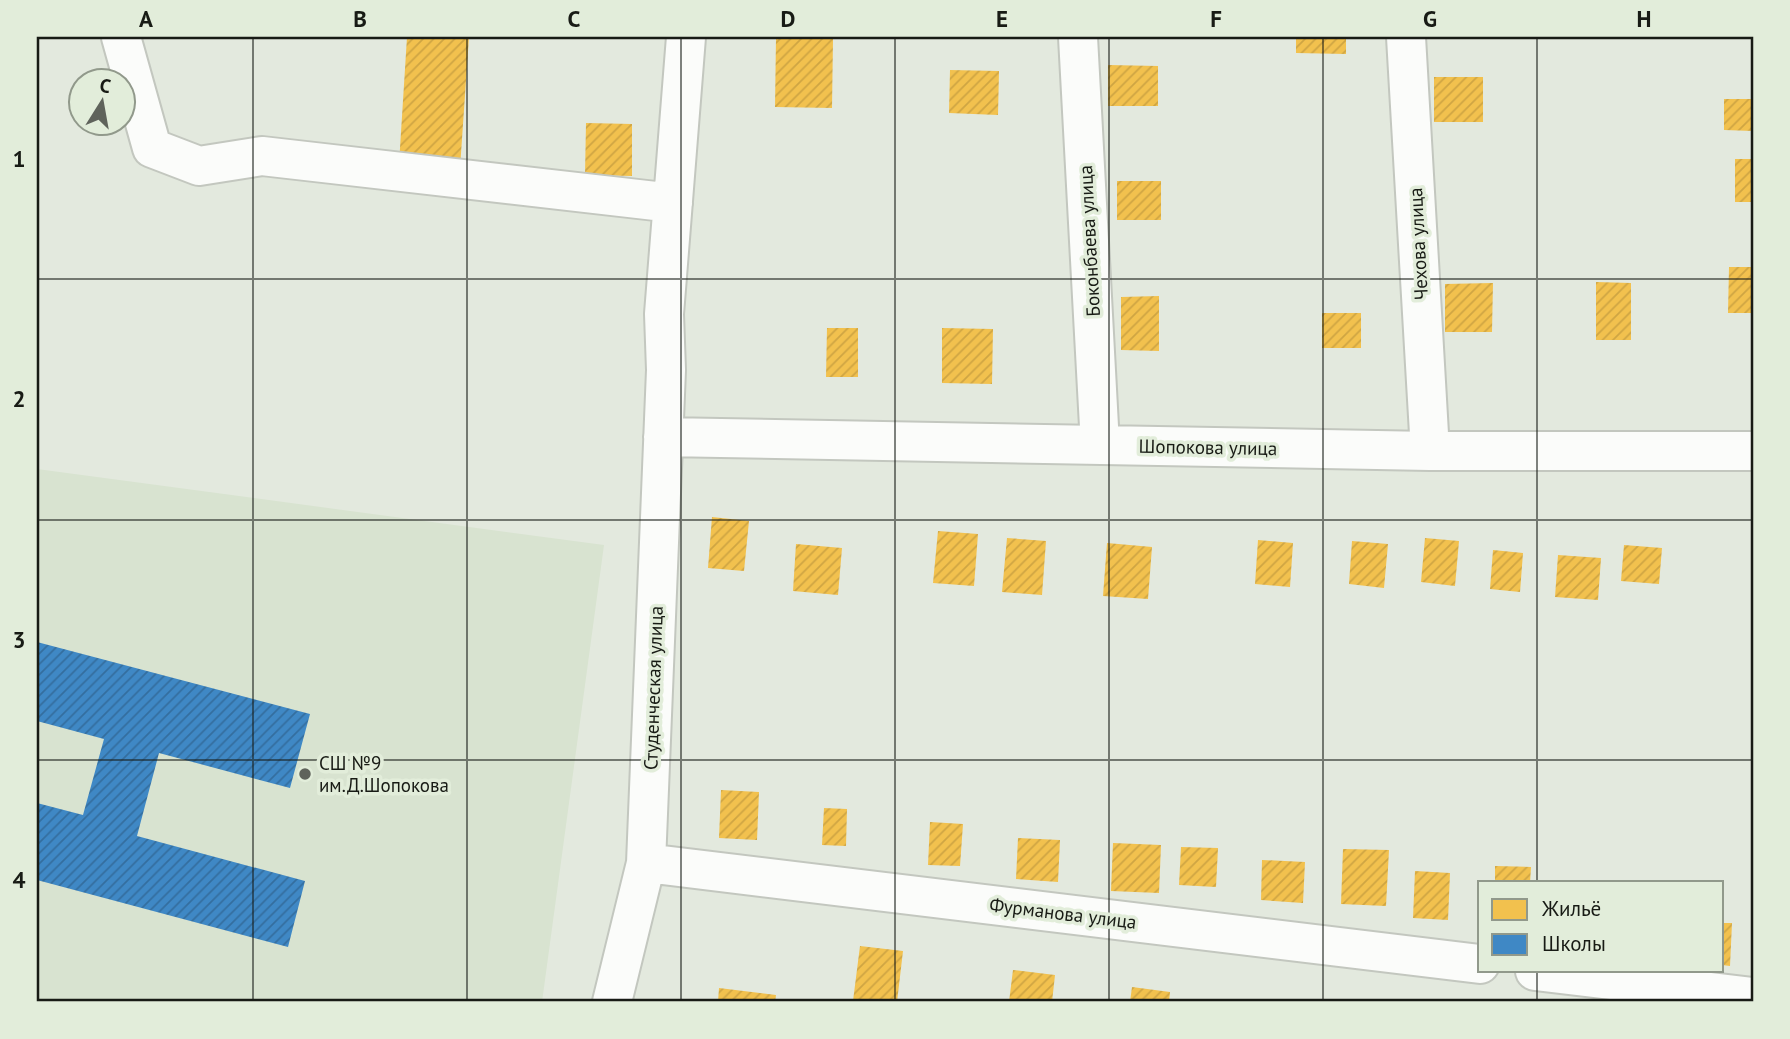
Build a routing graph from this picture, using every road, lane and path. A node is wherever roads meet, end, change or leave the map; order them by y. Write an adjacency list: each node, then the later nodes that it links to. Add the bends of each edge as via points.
1 (121, 37): 5 (street, via 152,148 199,166 262,156)
2 (686, 37): 5 (street)
3 (1077, 37): 7 (street, Боконбаева улица)
4 (1406, 37): 8 (street, Чехова улица)
5 (673, 203): 6 (street, Студенческая улица, via 664,314)
6 (663, 437): 7 (street, Шопокова улица); 10 (street, Студенческая улица)
7 (1100, 445): 8 (street, Шопокова улица)
8 (1430, 451): 9 (street, Шопокова улица)
9 (1753, 451)
10 (646, 863): 11 (street, Фурманова улица); 14 (street, Студенческая улица)
11 (1478, 964)
12 (1543, 972): 13 (street)
13 (1753, 997)
14 (612, 1002)

